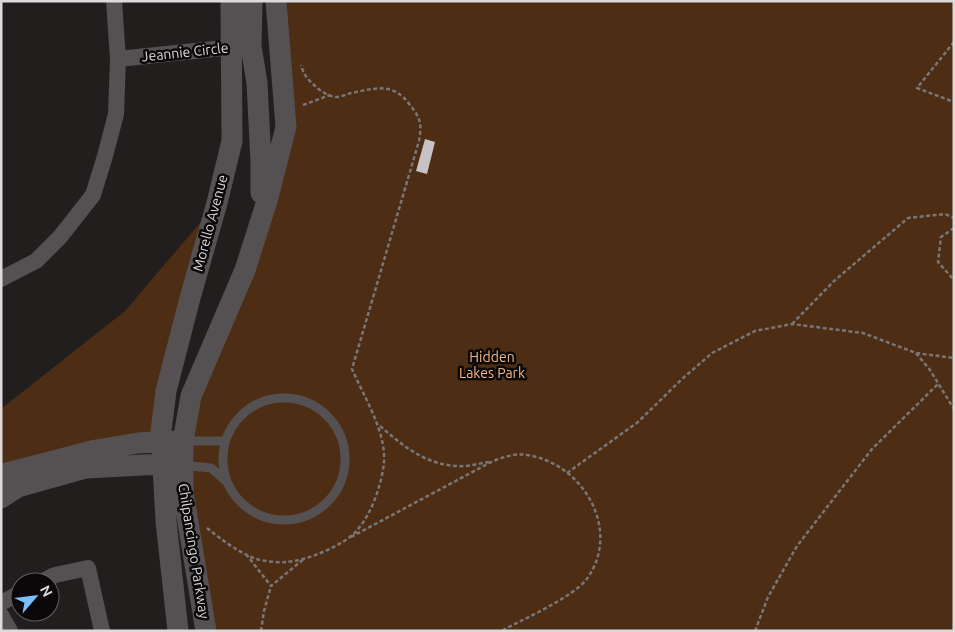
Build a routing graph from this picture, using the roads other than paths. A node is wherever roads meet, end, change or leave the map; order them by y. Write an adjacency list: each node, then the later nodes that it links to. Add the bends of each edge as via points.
1 (114, 1): 6 (street)
2 (231, 1): 5 (street, Morello Avenue)
3 (252, 1): 5 (street, Morello Avenue)
4 (276, 1): 7 (street, Morello Avenue, via 286,127)
5 (241, 46): 6 (street, Jeannie Circle); 7 (street, Morello Avenue, via 258,93); 9 (street, Morello Avenue, via 232,141 166,392 161,431)
6 (118, 59): 8 (street, via 116,114 93,195 36,261)
7 (260, 223): 9 (street, Morello Avenue, via 245,270)
8 (1, 279)
9 (172, 441): 10 (lane); 11 (street, Chilpancingo Parkway); 12 (street, via 96,450)
10 (224, 441): 13 (lane, via 222,460); 13 (lane, via 231,426 254,404 289,397 312,404 334,423 342,439 345,461 342,480 333,497 316,512 289,520 258,515 244,506)
11 (172, 464): 13 (lane, via 211,468); 14 (street, via 86,468 18,487); 19 (street, Chilpancingo Parkway, via 166,521); 20 (street, Chilpancingo Parkway, via 183,492)
12 (1, 476)
13 (226, 481)
14 (1, 498)
15 (60, 574): 18 (street, via 88,568)
16 (1, 615): 17 (street)
17 (10, 631)
18 (102, 631)
19 (178, 631)
20 (206, 631)

